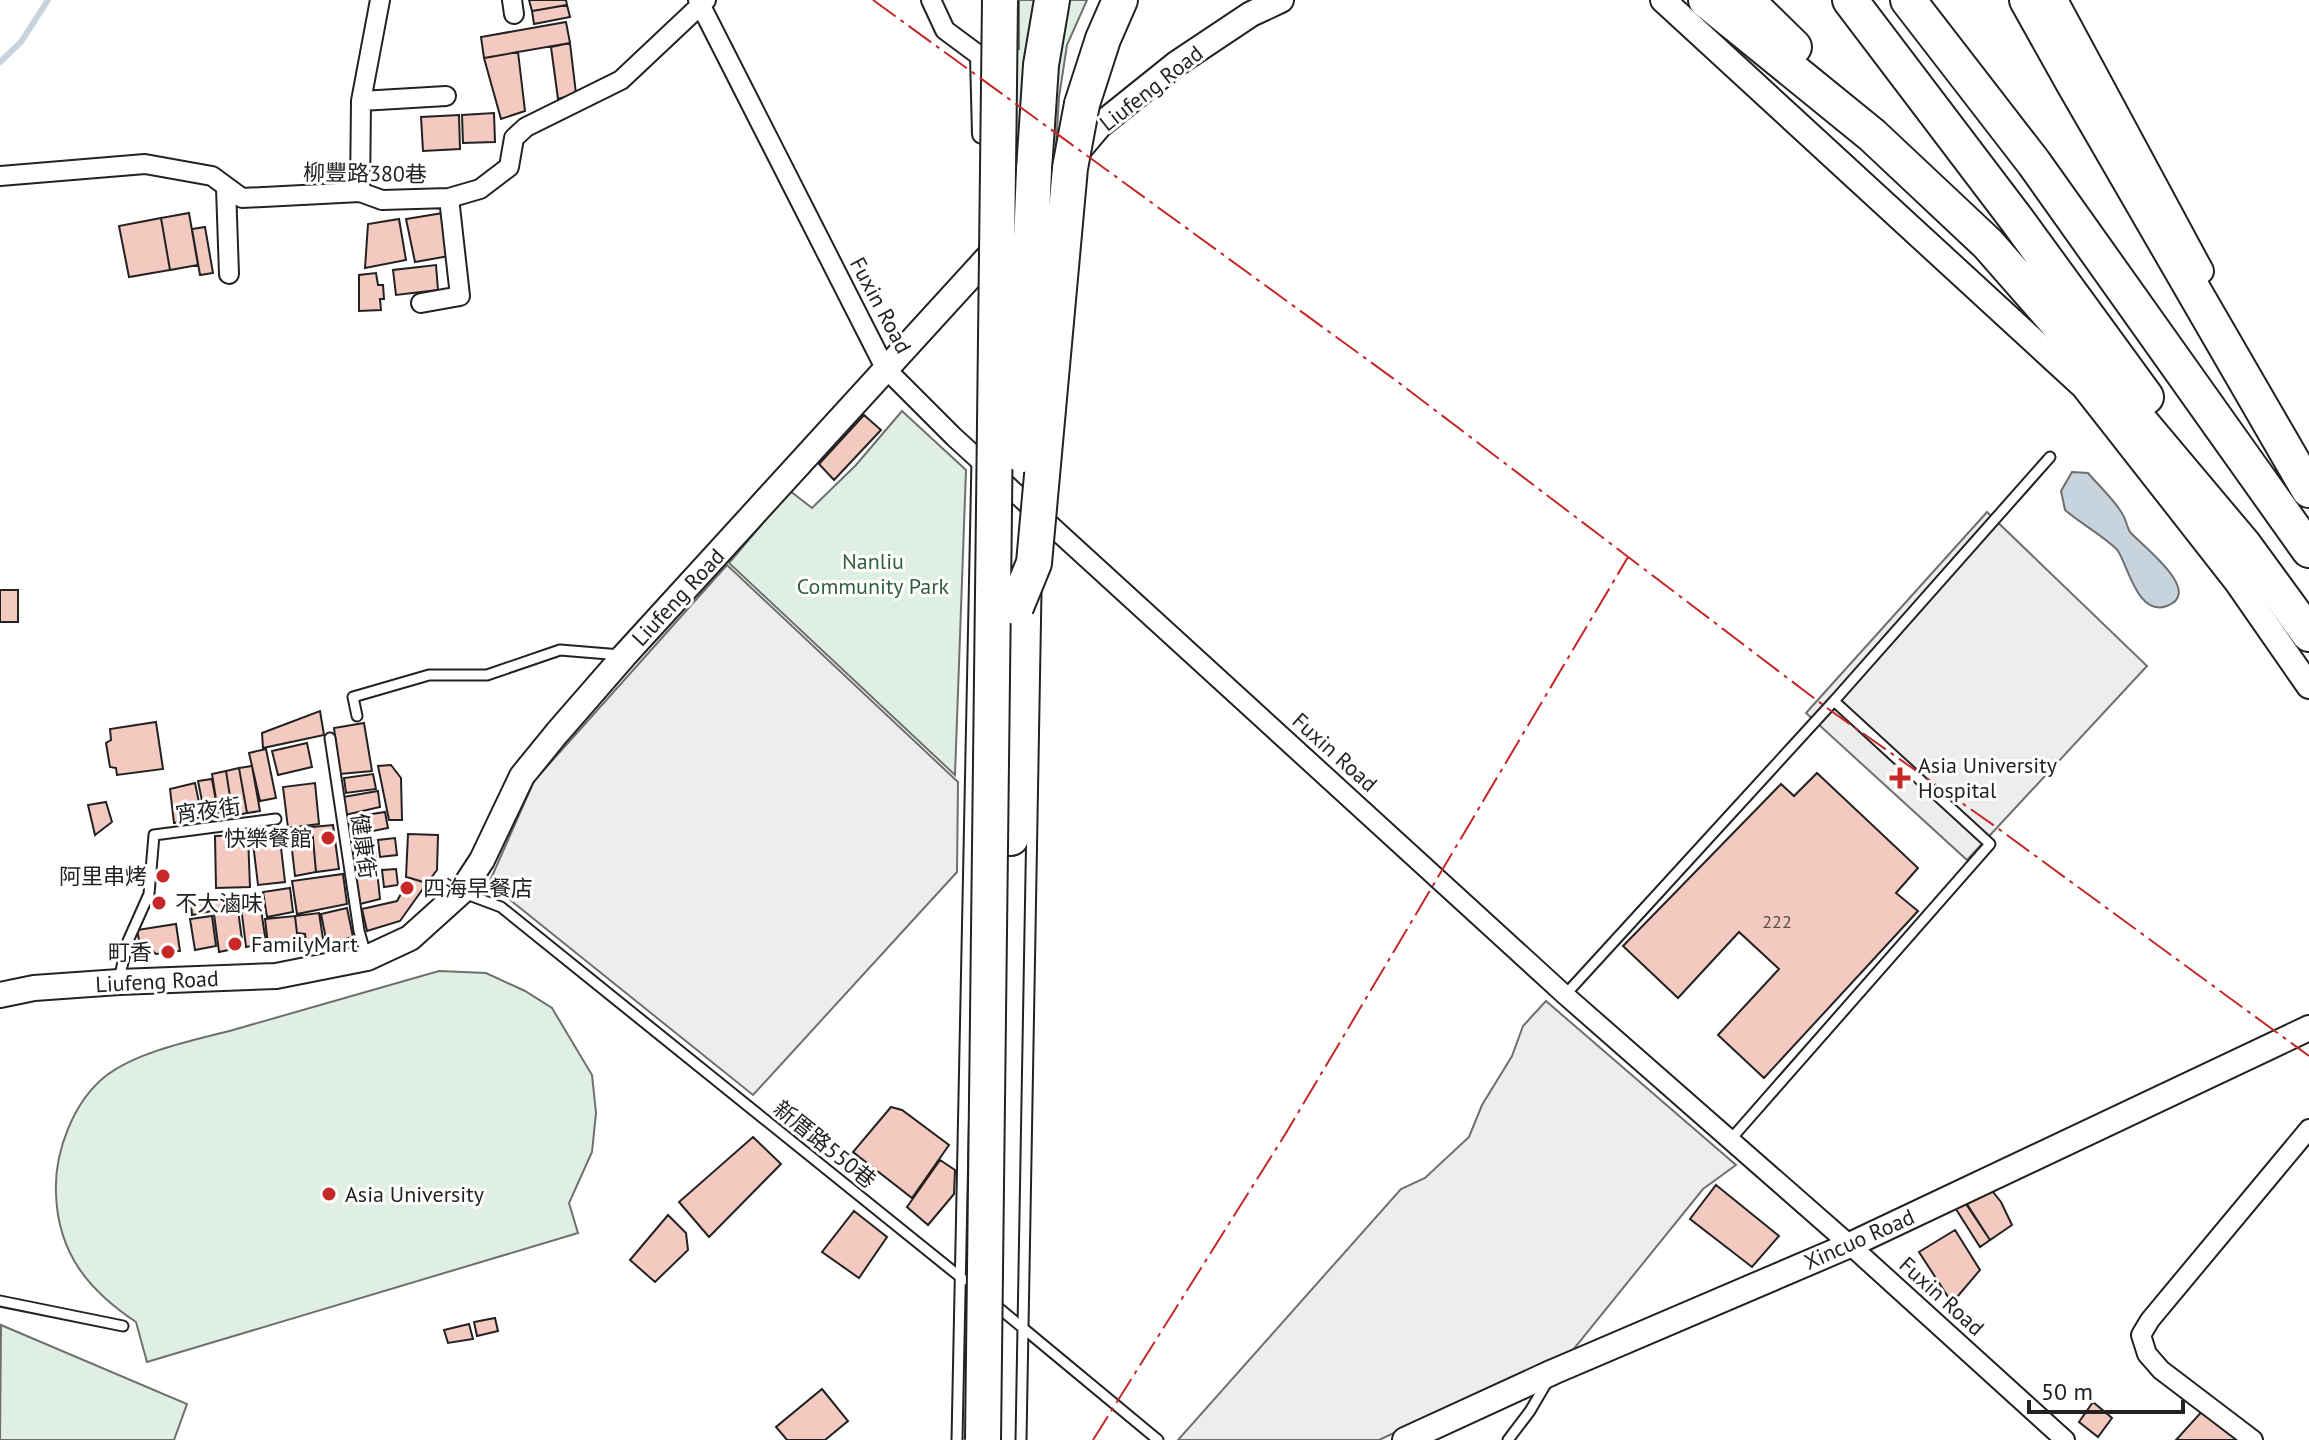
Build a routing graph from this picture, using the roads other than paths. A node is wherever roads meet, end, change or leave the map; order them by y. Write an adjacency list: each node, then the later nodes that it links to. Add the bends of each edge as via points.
1 (380, 0): 18 (street)
2 (931, 0): 25 (street, via 945,30 980,56)
3 (1000, 0): 59 (highway, bridge)
4 (1052, 0): 35 (highway, bridge, via 1041,65 1034,170)
5 (1120, 0): 35 (highway, bridge, via 1082,104 1070,168 1034,563)
6 (1281, 0): 20 (street, Liufeng Road, via 1176,64 1100,125)
7 (1663, 0): 39 (street, via 2084,387 2236,581)
8 (1706, 0): 19 (highway)
9 (1746, 0): 19 (highway)
10 (1850, 0): 36 (highway)
11 (1908, 0): 34 (highway, via 2043,176)
12 (2015, 0): 16 (highway)
13 (2027, 0): 16 (highway)
14 (2055, 0): 31 (street)
15 (702, 2): 24 (street, 柳豐路380巷, via 621,80 526,127 514,138 509,167 480,189); 28 (street, Fuxin Road)
16 (2074, 84): 32 (highway)
17 (446, 96): 18 (street)
18 (361, 101): 23 (street)
19 (1872, 135): 37 (highway, via 1988,244 2059,325 2244,545)
20 (1065, 166): 25 (street, Liufeng Road); 33 (lane)
21 (0, 176): 22 (street, 柳豐路380巷, via 145,164 212,176)
22 (226, 188): 23 (street, 柳豐路380巷, via 242,198); 26 (street)
23 (360, 192): 24 (street, 柳豐路380巷, via 382,200)
24 (449, 198): 27 (street, via 460,296)
25 (986, 268): 28 (street, Liufeng Road)
26 (229, 274)
27 (421, 303)
28 (885, 368): 29 (street, Fuxin Road); 38 (street, Liufeng Road)
29 (978, 450): 33 (street, Fuxin Road); 53 (lane)
30 (2050, 457): 40 (lane)
31 (2309, 469)
32 (2309, 490)
33 (1038, 512): 48 (street, Fuxin Road); 56 (lane)
34 (2309, 550)
35 (1016, 607): 60 (highway)
36 (2309, 620)
37 (2309, 634)
38 (624, 656): 41 (lane, via 560,650 487,675 429,675 353,697); 44 (street, Liufeng Road, via 522,776)
39 (2309, 686)
40 (1834, 701): 48 (lane); 51 (lane, via 1990,844)
41 (357, 716)
42 (330, 738): 45 (lane, 健康街)
43 (276, 819): 46 (lane, 宵夜街, via 154,835 149,894 128,941)
44 (461, 892): 45 (street, Liufeng Road, via 410,938); 53 (lane, 新厝路550巷, via 501,907)
45 (367, 958): 46 (street, Liufeng Road, via 276,976)
46 (119, 982): 47 (street, Liufeng Road)
47 (0, 995)
48 (1565, 995): 51 (street, Fuxin Road)
49 (2309, 1028): 52 (street, Xincuo Road)
50 (2309, 1129): 66 (street, via 2141,1335 2147,1354 2161,1370)
51 (1731, 1139): 52 (street, Fuxin Road)
52 (1850, 1245): 57 (street, Xincuo Road); 65 (street, Fuxin Road)
53 (962, 1278): 56 (lane, 新厝路550巷); 58 (lane)
54 (0, 1301): 55 (lane)
55 (123, 1326)
56 (1025, 1329): 61 (lane); 62 (lane, 新厝路550巷)
57 (1553, 1372): 63 (street, Xincuo Road); 64 (lane)
58 (957, 1440)
59 (983, 1440)
60 (1001, 1440)
61 (1021, 1440)
62 (1158, 1440)
63 (1405, 1440)
64 (1508, 1440)
65 (2065, 1440)
66 (2253, 1440)

